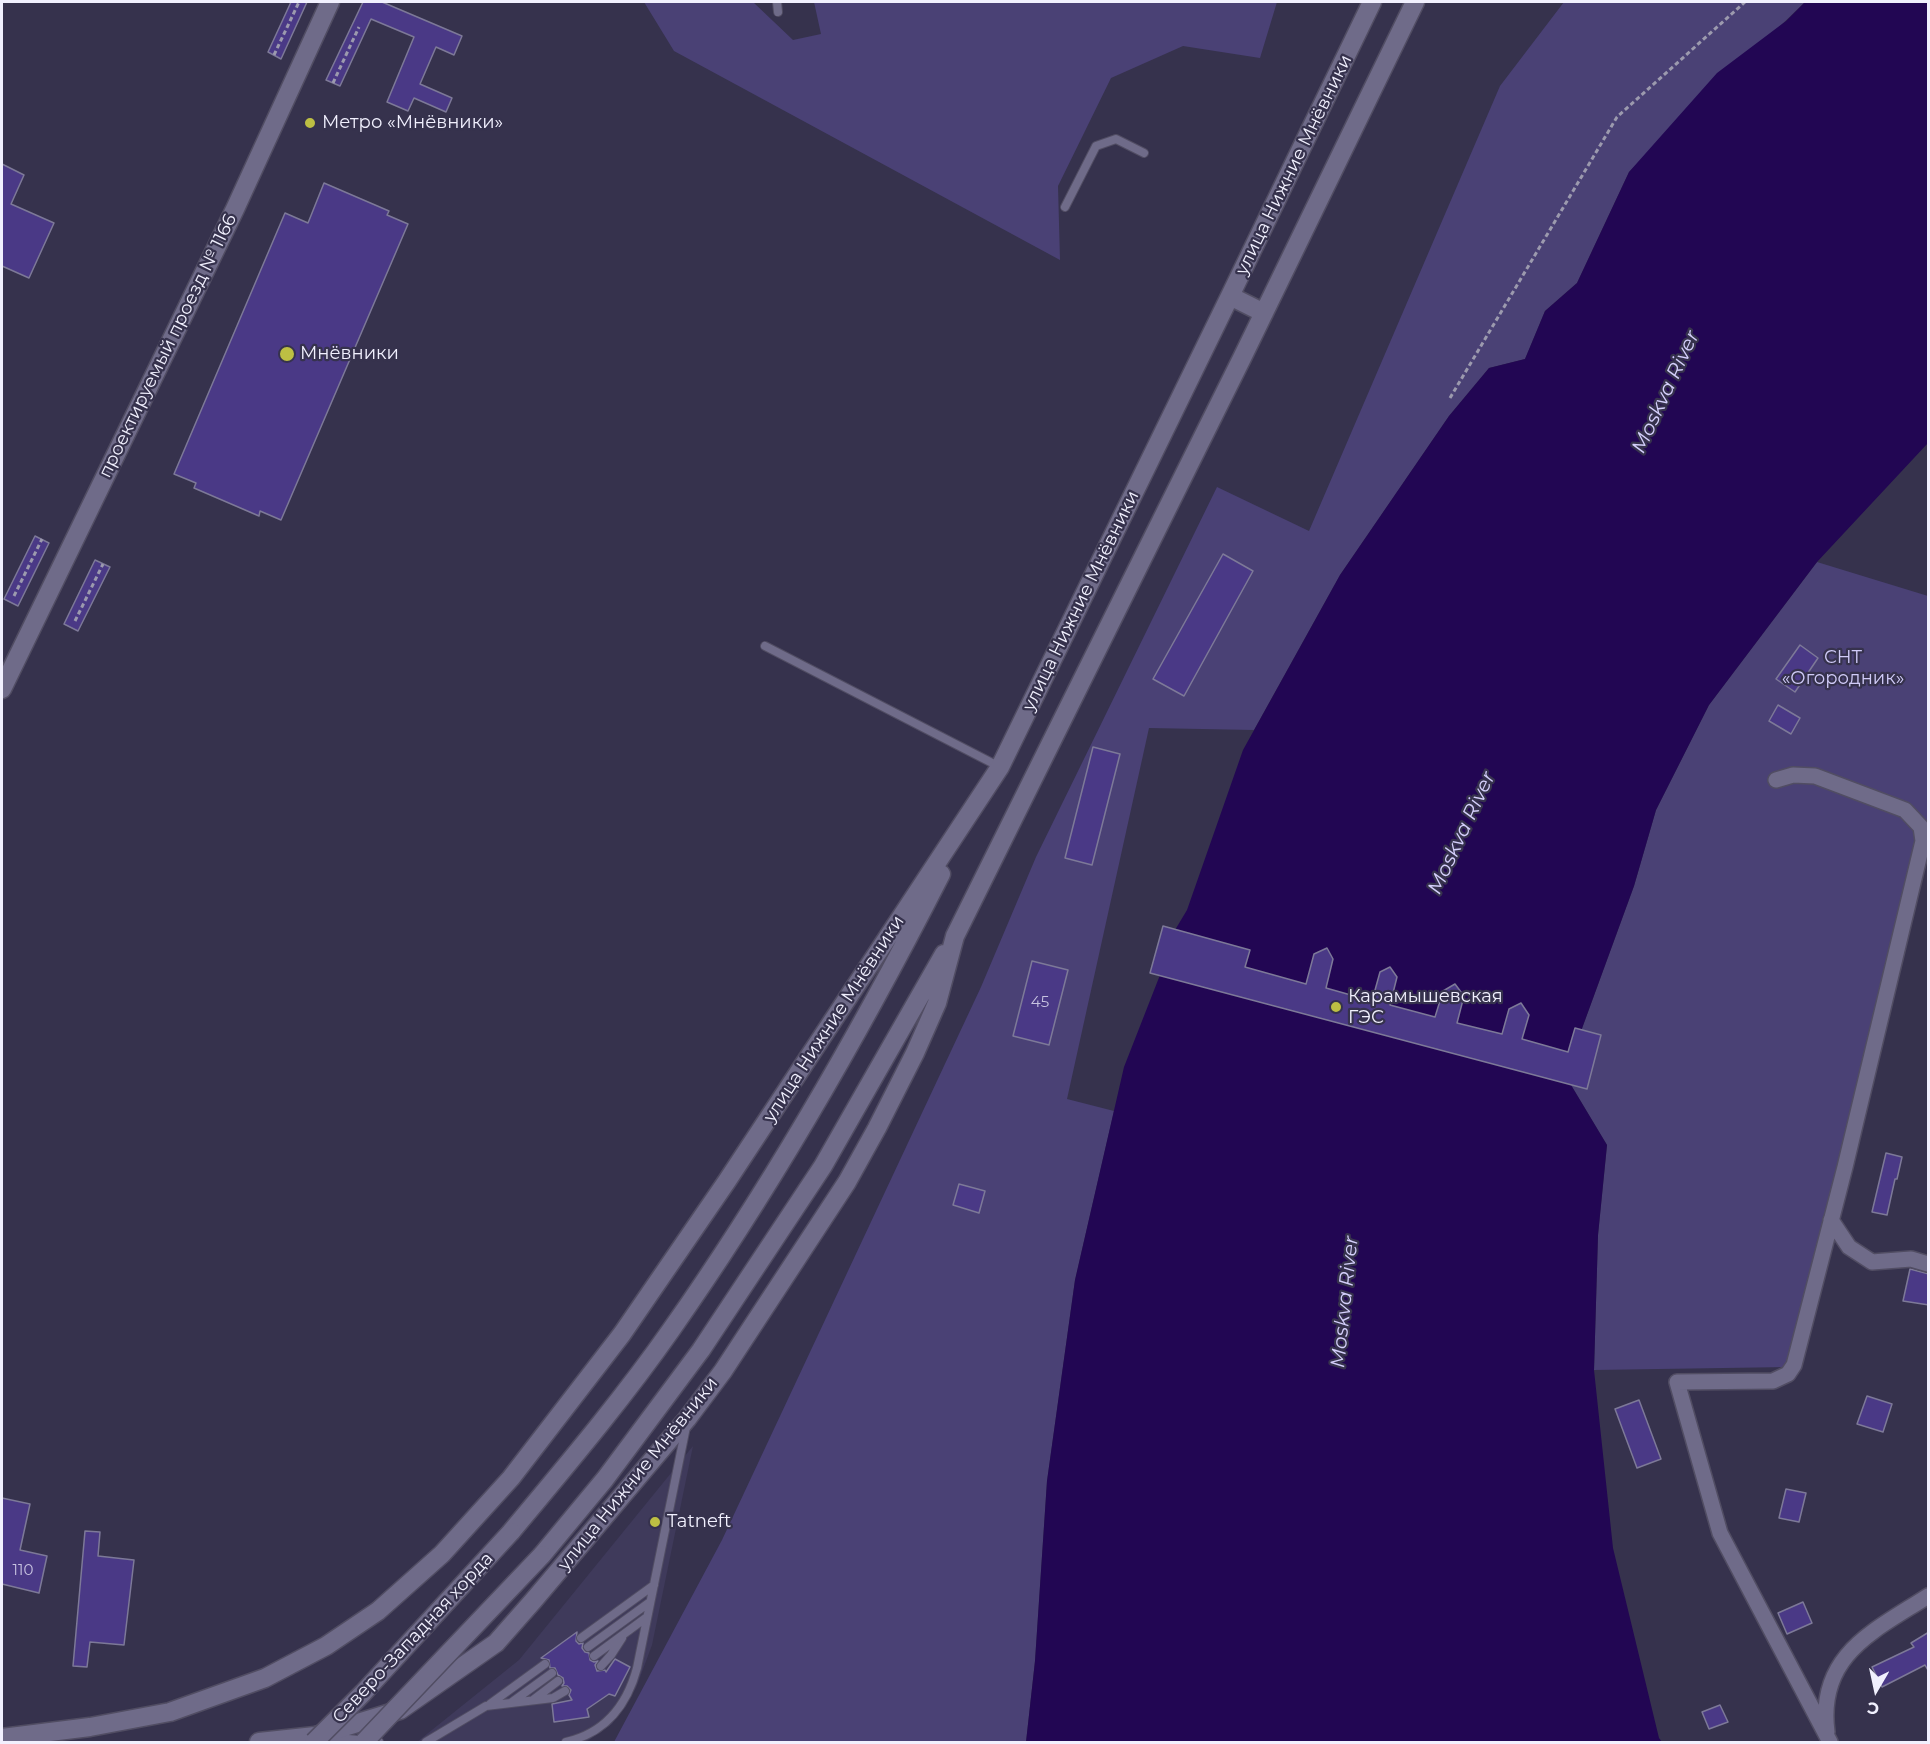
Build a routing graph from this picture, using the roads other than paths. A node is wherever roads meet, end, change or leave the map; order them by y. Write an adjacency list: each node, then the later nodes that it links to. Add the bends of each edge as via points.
1 (330, 2): 11 (main road, проектируемый проезд № 1166, via 235,209)
2 (777, 2): 5 (lane)
3 (1372, 2): 8 (main road, улица Нижние Мнёвники)
4 (1415, 2): 9 (main road, улица Нижние Мнёвники)
5 (778, 12)
6 (1144, 153): 7 (lane, via 1116,139 1096,146)
7 (1065, 207)
8 (1230, 296): 9 (main road); 12 (main road, улица Нижние Мнёвники)
9 (1264, 313): 15 (main road, улица Нижние Мнёвники)
10 (765, 646): 12 (lane)
11 (2, 689)
12 (1000, 767): 14 (main road, улица Нижние Мнёвники)
13 (1776, 780): 16 (street, via 1793,775 1815,776 1905,810 1921,827 1923,841)
14 (978, 803): 35 (main road, улица Нижние Мнёвники, via 622,1334 512,1478 441,1554 378,1611 326,1646 265,1678 170,1712); 36 (main road, Северо-Западная хорда, bridge, via 890,974 789,1153 671,1330 511,1532 363,1694)
15 (955, 936): 18 (main road, улица Нижние Мнёвники, via 937,1004 872,1137 847,1182); 40 (main road, Северо-Западная хорда, bridge, via 823,1167 701,1350 605,1479 542,1555)
16 (1832, 1220): 17 (street, via 1849,1247 1872,1262 1911,1259); 37 (street, via 1796,1360 1788,1374 1773,1381 1677,1382 1720,1533)
17 (1929, 1264)
18 (687, 1419): 19 (lane); 36 (main road, улица Нижние Мнёвники, via 496,1643 400,1710)
19 (654, 1585): 21 (lane); 24 (lane)
20 (1929, 1596): 37 (street, via 1862,1639 1845,1658 1829,1693 1826,1726)
21 (650, 1602): 22 (lane); 25 (lane)
22 (647, 1617): 23 (lane); 43 (lane, via 635,1675 620,1707 588,1736)
23 (624, 1634): 26 (lane); 28 (lane)
24 (581, 1638)
25 (588, 1647)
26 (594, 1656)
27 (545, 1664): 34 (lane)
28 (602, 1666)
29 (552, 1673): 33 (lane)
30 (558, 1682): 32 (lane)
31 (566, 1691): 32 (lane, via 553,1698)
32 (532, 1701): 33 (lane)
33 (511, 1703): 34 (lane)
34 (486, 1706): 42 (lane)
35 (2, 1739): 38 (main road, улица Нижние Мнёвники)
36 (315, 1739): 39 (main road, улица Нижние Мнёвники); 41 (lane)
37 (1830, 1742)
38 (35, 1743)
39 (260, 1743)
40 (364, 1743)
41 (379, 1743)
42 (426, 1743)
43 (566, 1743)

